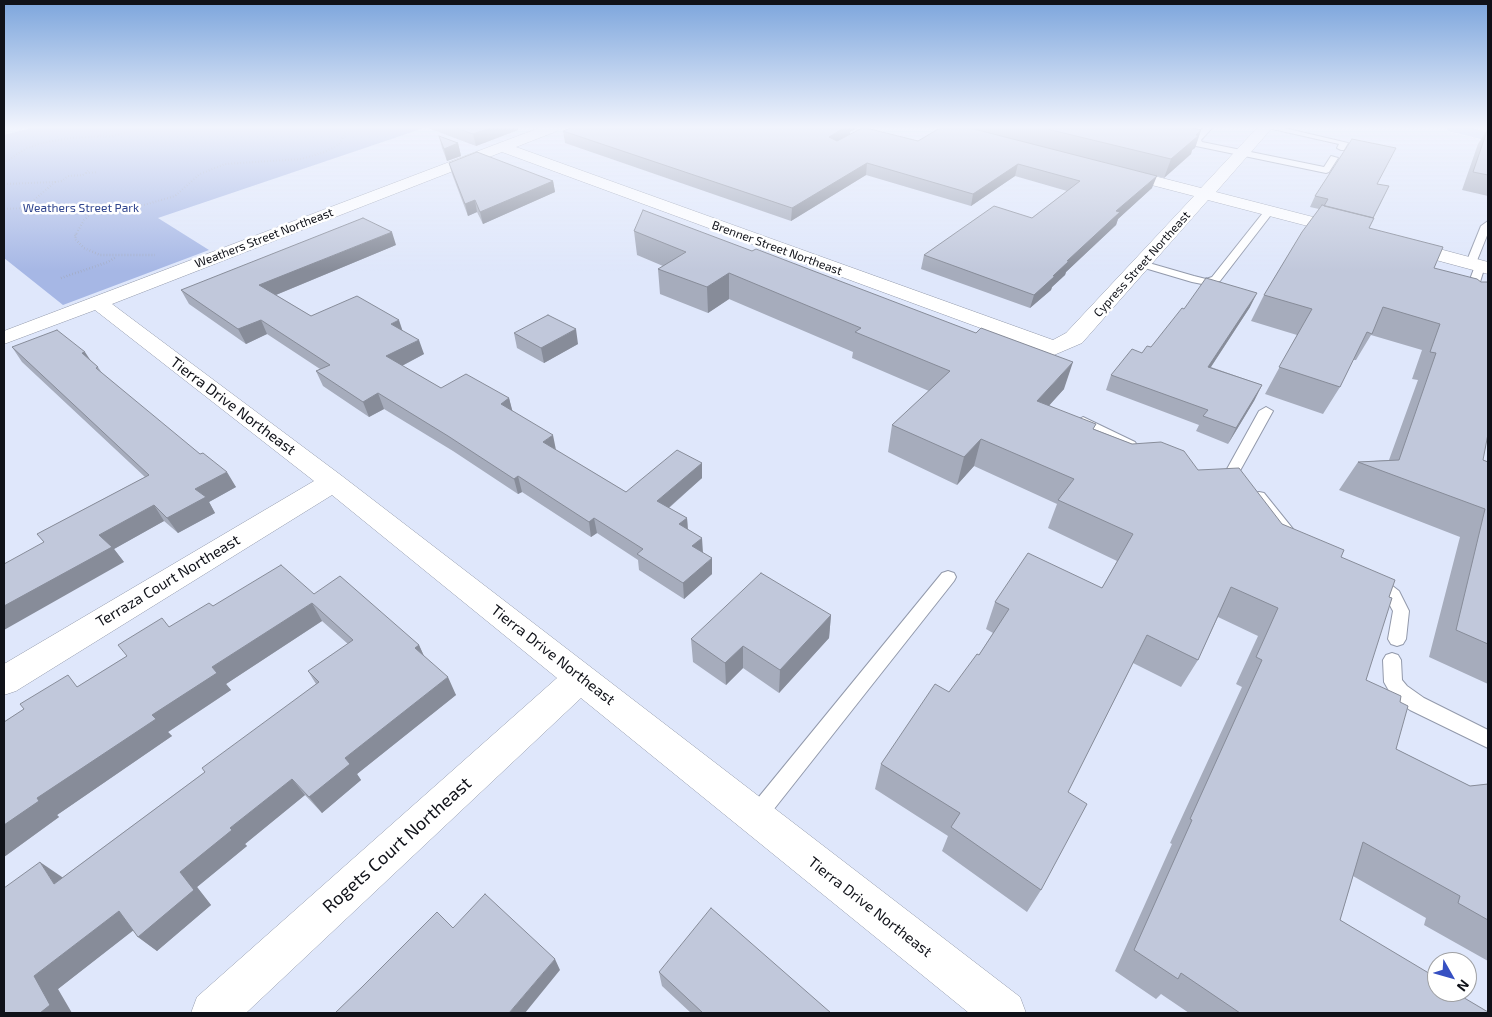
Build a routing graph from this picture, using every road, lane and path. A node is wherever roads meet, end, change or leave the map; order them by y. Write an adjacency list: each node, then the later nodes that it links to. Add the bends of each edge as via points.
1 (77, 175): 7 (path)
2 (199, 175): 10 (path, via 182,192 167,200 144,205)
3 (427, 175): 18 (street, Weathers Street Northeast)
4 (579, 175): 25 (street, Brenner Street Northeast)
5 (1133, 175): 9 (street)
6 (1221, 175): 9 (street, Cypress Street Northeast)
7 (54, 182): 8 (path); 11 (path)
8 (4, 184)
9 (1204, 194): 13 (street); 19 (street, Cypress Street Northeast)
10 (98, 207): 11 (path, via 21,211); 17 (path, via 79,226 75,238 92,253)
11 (24, 208): 12 (path)
12 (4, 209)
13 (1268, 211): 15 (street); 19 (lane, via 1216,279 1207,282 1192,279)
14 (1488, 224): 20 (lane)
15 (1365, 236)
16 (1384, 241): 20 (street)
17 (117, 256): 18 (path, via 185,254); 21 (path)
18 (207, 260): 22 (street, Weathers Street Northeast)
19 (1142, 264): 25 (street, Cypress Street Northeast, via 1074,338)
20 (1480, 266): 23 (lane)
21 (61, 278)
22 (97, 302): 24 (street, Weathers Street Northeast); 29 (street, Tierra Drive Northeast)
23 (1467, 304)
24 (4, 338)
25 (1054, 348)
26 (1266, 411): 30 (lane, via 1235,482 1262,499 1289,537)
27 (1083, 421): 28 (lane)
28 (1147, 452)
29 (333, 482): 35 (street, Tierra Drive Northeast); 36 (street, Terraza Court Northeast)
30 (1302, 547)
31 (1361, 576): 33 (lane, via 1377,582 1393,596 1401,610)
32 (948, 578): 38 (lane)
33 (1397, 639)
34 (1392, 660): 37 (lane, via 1393,682 1400,692)
35 (581, 677): 38 (street, Tierra Drive Northeast); 39 (street, Rogets Court Northeast)
36 (4, 681)
37 (1488, 739)
38 (756, 816): 40 (street, Tierra Drive Northeast)
39 (213, 1013)
40 (1004, 1013)

